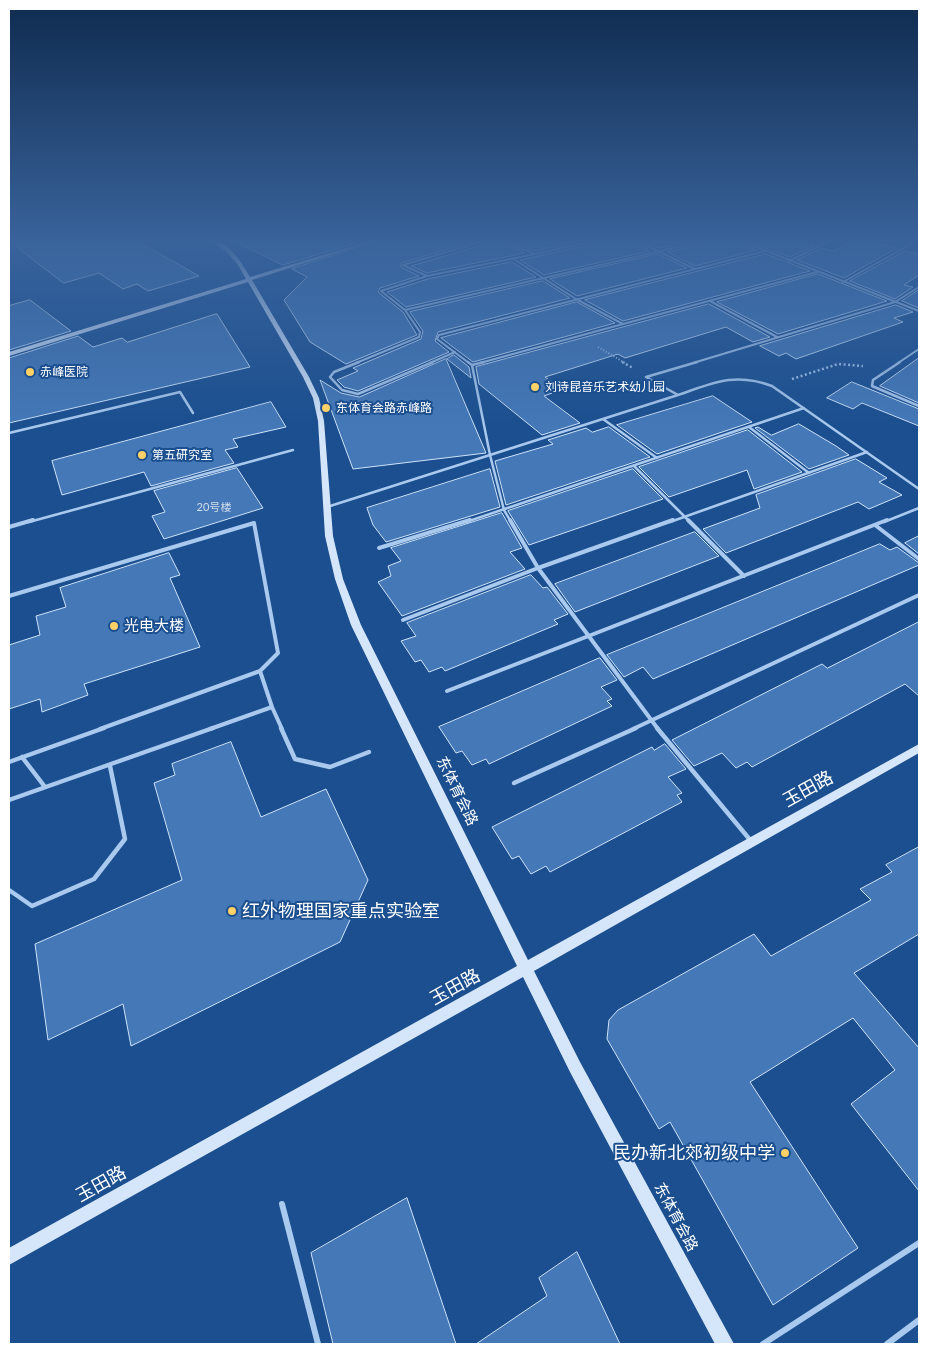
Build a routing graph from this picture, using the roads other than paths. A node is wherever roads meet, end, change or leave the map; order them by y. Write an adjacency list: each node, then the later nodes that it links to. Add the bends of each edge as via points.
1 (169, 304): 17 (street)
2 (264, 304): 33 (street, 东体育会路, via 316,398 321,421)
3 (398, 304): 11 (lane)
4 (430, 304): 11 (lane)
5 (556, 304): 16 (lane, via 439,335 437,339)
6 (586, 304): 13 (lane)
7 (698, 304): 13 (lane)
8 (716, 304): 14 (lane)
9 (888, 304): 14 (lane)
10 (901, 304): 12 (lane)
11 (405, 310): 16 (lane, via 420,337 334,372 330,376 344,392 358,394)
12 (919, 311)
13 (623, 324): 18 (lane)
14 (778, 337): 19 (lane, via 646,376)
15 (919, 349): 20 (lane, via 873,380 872,386)
16 (455, 352): 18 (lane)
17 (9, 354)
18 (472, 365): 28 (lane)
19 (678, 396): 21 (lane, via 735,377 754,378); 23 (lane)
20 (919, 406)
21 (804, 408): 24 (lane); 27 (lane)
22 (193, 413): 25 (lane, via 180,392)
23 (603, 419): 28 (lane); 29 (lane)
24 (749, 427): 29 (lane); 31 (lane)
25 (9, 433)
26 (293, 450): 39 (lane)
27 (867, 452): 31 (lane); 32 (lane)
28 (490, 455): 33 (lane); 35 (lane)
29 (657, 458): 30 (lane)
30 (634, 466): 35 (lane); 36 (lane)
31 (809, 473): 36 (lane)
32 (919, 488)
33 (327, 507): 62 (street, 东体育会路, via 329,536 339,579 356,625)
34 (919, 508): 38 (lane)
35 (504, 510): 40 (lane); 42 (lane)
36 (685, 517): 42 (lane); 43 (lane)
37 (9, 521): 39 (lane)
38 (875, 526): 41 (lane); 43 (lane)
39 (9, 527)
40 (379, 548)
41 (919, 559)
42 (538, 568): 46 (lane); 47 (lane)
43 (744, 576): 47 (lane)
44 (919, 595): 51 (lane)
45 (9, 596): 48 (lane, via 254,524 278,653)
46 (403, 620)
47 (588, 637): 49 (lane); 51 (lane)
48 (260, 671): 50 (lane); 54 (lane)
49 (446, 691)
50 (272, 707): 53 (lane, via 295,759 330,767); 56 (lane)
51 (651, 722): 57 (lane); 60 (lane)
52 (919, 748): 60 (street, 玉田路)
53 (369, 752)
54 (22, 758): 55 (lane); 58 (lane)
55 (9, 762)
56 (110, 766): 58 (lane); 61 (lane, via 125,839 94,879 32,906)
57 (514, 783)
58 (45, 787): 59 (lane)
59 (9, 800)
60 (752, 842): 62 (street, 玉田路)
61 (9, 890)
62 (526, 968): 65 (street, 玉田路); 68 (street, 东体育会路, via 575,1066)
63 (282, 1204): 67 (lane)
64 (919, 1243): 69 (lane)
65 (9, 1257)
66 (919, 1320): 70 (lane)
67 (318, 1344)
68 (725, 1344)
69 (762, 1344)
70 (887, 1344)

